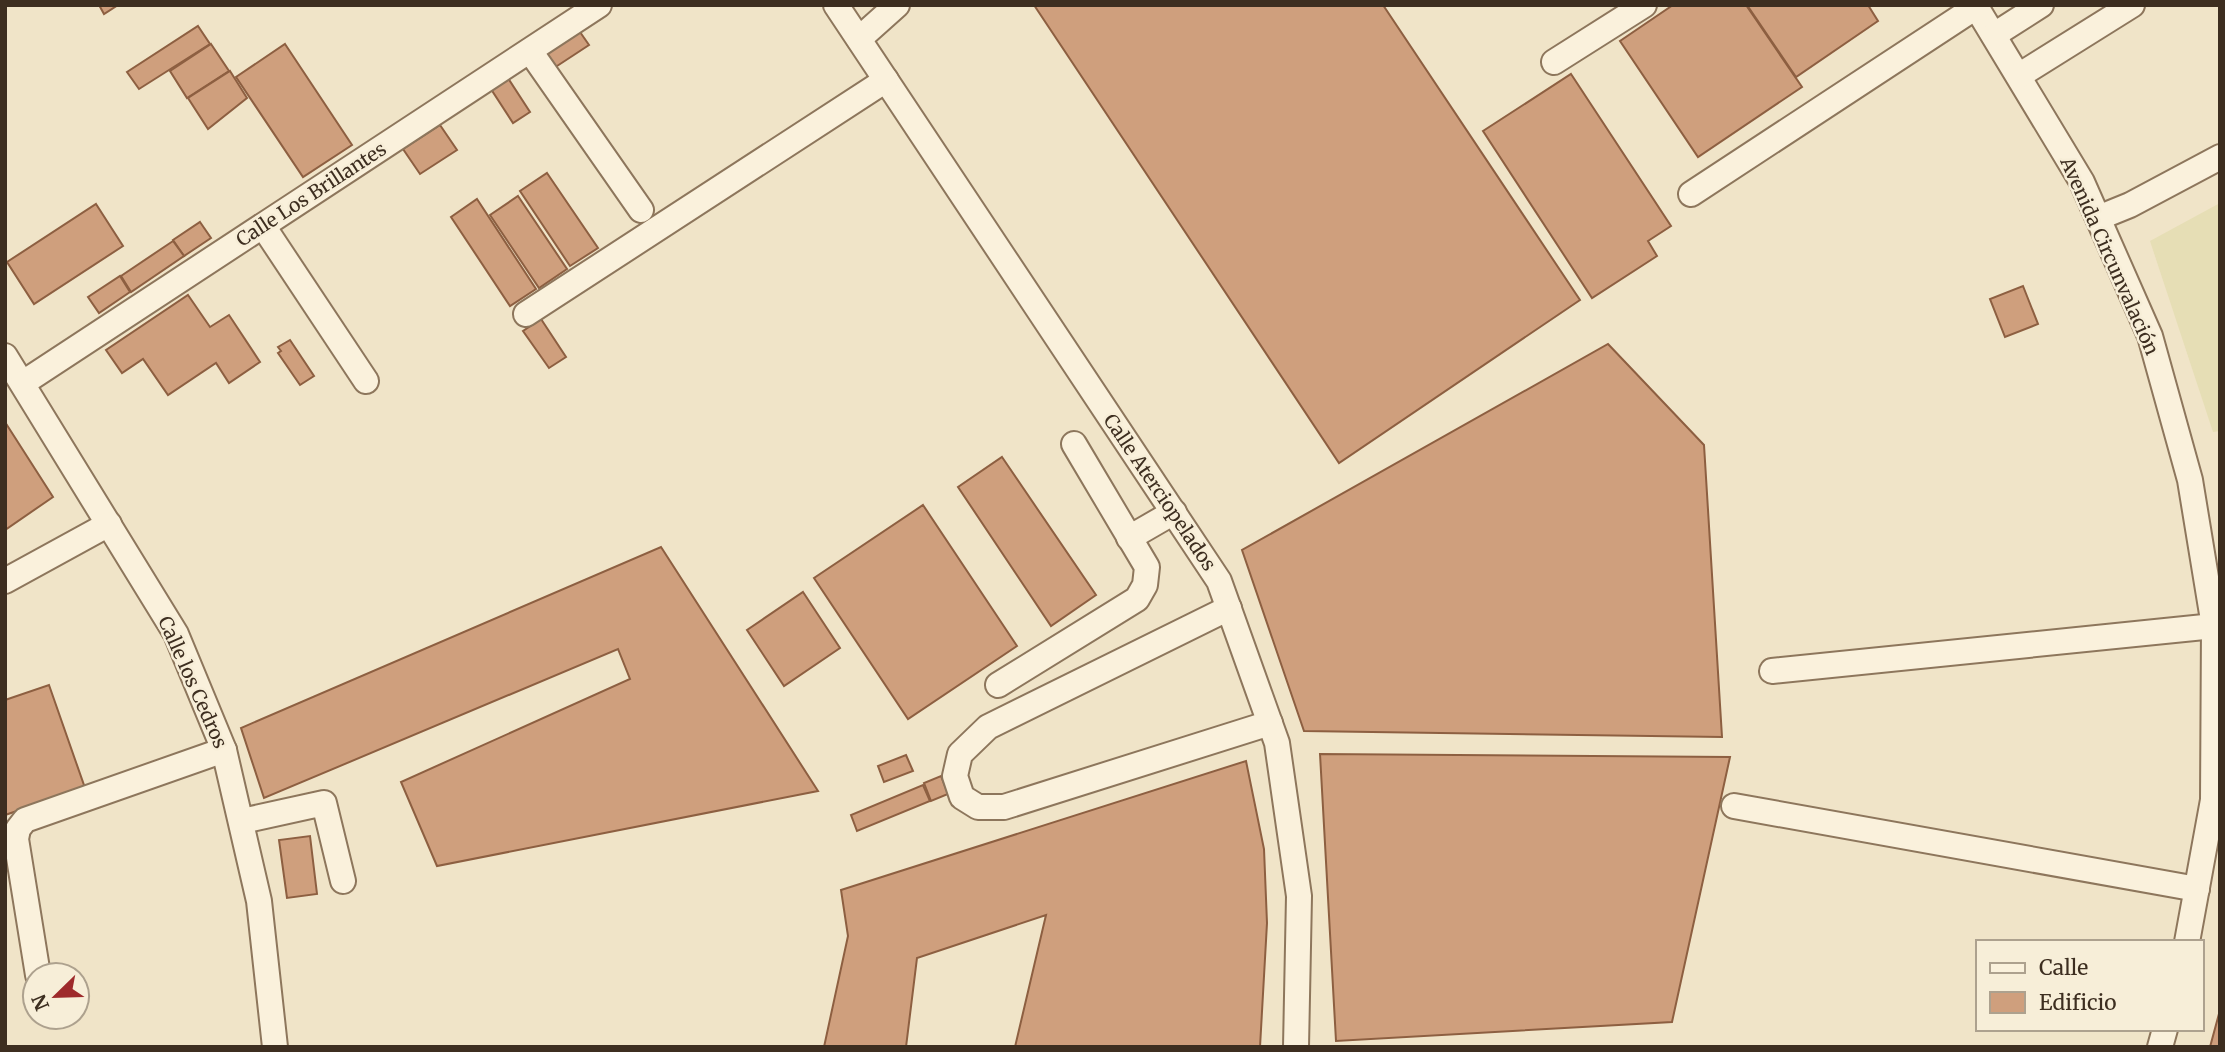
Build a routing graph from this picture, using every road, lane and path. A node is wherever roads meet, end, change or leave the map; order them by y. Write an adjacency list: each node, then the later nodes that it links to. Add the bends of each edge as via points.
1 (599, 5): 10 (street, Calle Los Brillantes)
2 (836, 5): 9 (street, Calle Aterciopelados)
3 (897, 5): 9 (street)
4 (1644, 5): 11 (street)
5 (2041, 5): 8 (street)
6 (2132, 5): 12 (street)
7 (1975, 6): 8 (street, Avenida Circunvalación); 15 (street)
8 (1994, 35): 12 (street, Avenida Circunvalación)
9 (859, 39): 13 (street, Calle Aterciopelados)
10 (530, 51): 16 (street); 18 (street, Calle Los Brillantes)
11 (1554, 62)
12 (2020, 75): 17 (street, Avenida Circunvalación)
13 (886, 80): 19 (street); 24 (street, Calle Aterciopelados)
14 (2220, 157): 17 (street)
15 (1692, 194)
16 (641, 210)
17 (2098, 218): 27 (street, Avenida Circunvalación, via 2150,336)
18 (263, 226): 21 (street); 22 (street, Calle Los Brillantes)
19 (526, 314)
20 (5, 356): 22 (street, Calle los Cedros)
21 (366, 381)
22 (23, 383): 25 (street, Calle los Cedros)
23 (1074, 444): 26 (street)
24 (1174, 512): 26 (street); 29 (street, Calle Aterciopelados, via 1219,581)
25 (109, 524): 28 (street); 34 (street, Calle los Cedros, via 176,634)
26 (1129, 538): 32 (street, via 1147,567 1145,585 1137,598)
27 (2213, 578): 30 (street, Avenida Circunvalación)
28 (5, 581)
29 (1229, 608): 33 (street, Calle Aterciopelados); 33 (street, via 988,727 960,754 956,776 962,797 978,807 1003,807)
30 (2214, 626): 31 (street); 38 (street, Avenida Circunvalación, via 2213,800)
31 (1772, 671)
32 (998, 685)
33 (1270, 723): 42 (street, Calle Aterciopelados, via 1278,743 1299,896)
34 (224, 750): 36 (street, Calle los Cedros); 40 (street, via 25,820 16,839)
35 (1734, 806): 38 (street)
36 (242, 821): 37 (street, via 324,803); 41 (street, Calle los Cedros, via 259,901)
37 (343, 881)
38 (2197, 890): 39 (street, Avenida Circunvalación)
39 (2187, 940)
40 (36, 961)
41 (275, 1047)
42 (1296, 1047)

